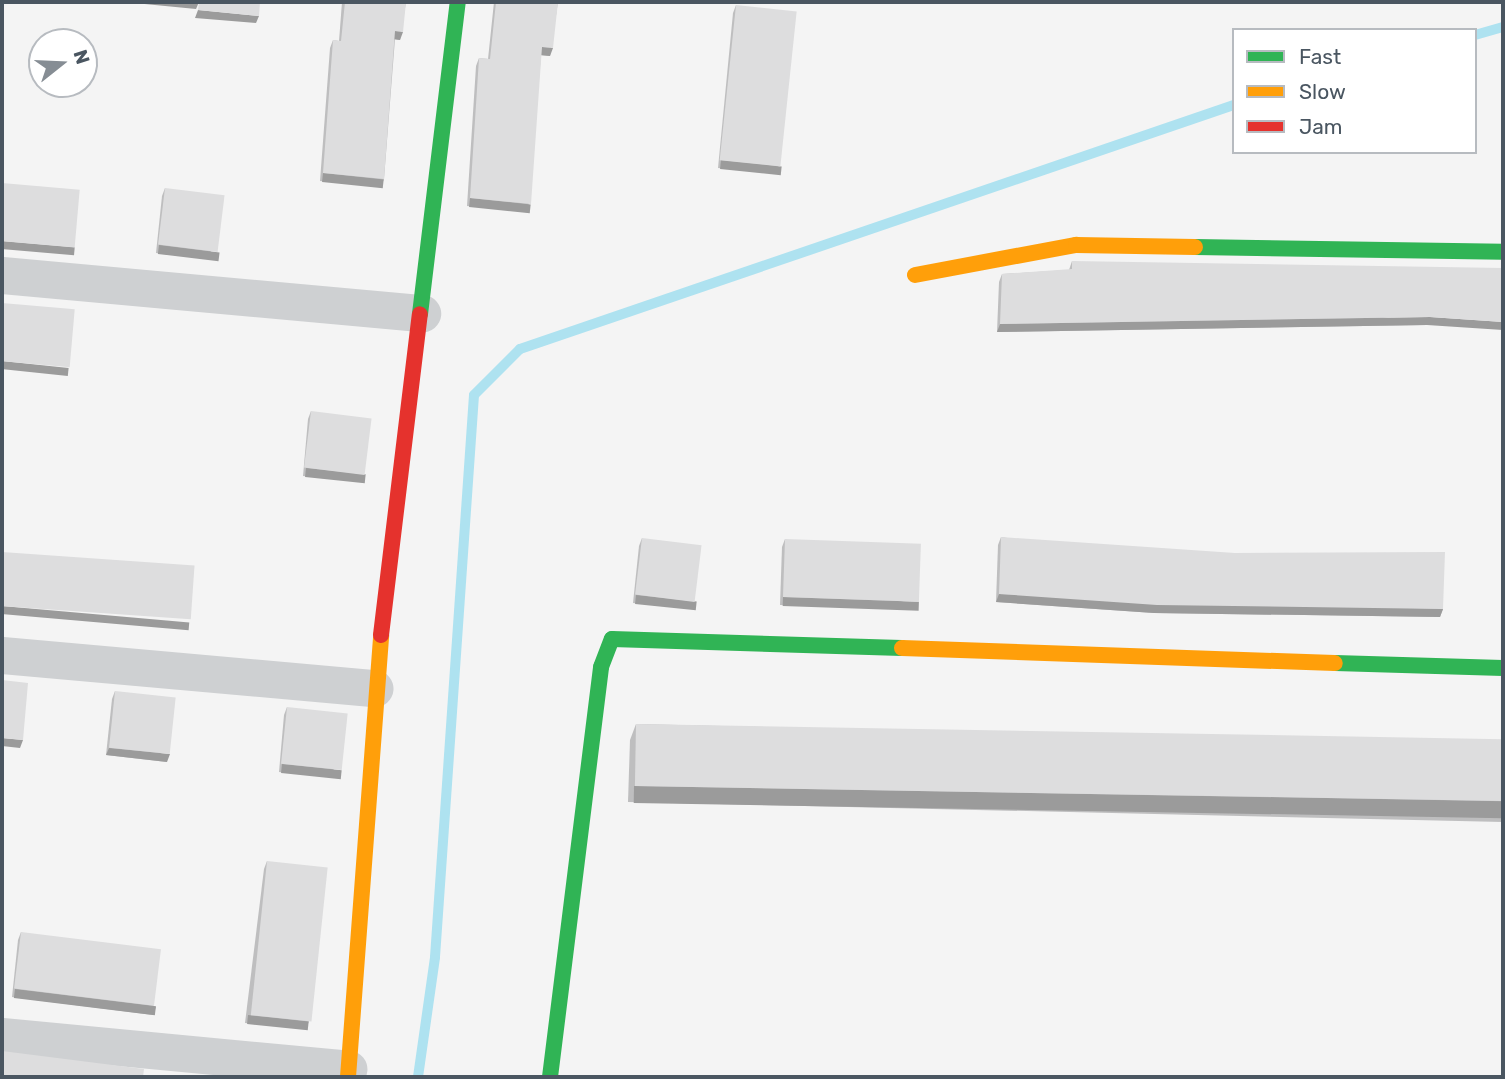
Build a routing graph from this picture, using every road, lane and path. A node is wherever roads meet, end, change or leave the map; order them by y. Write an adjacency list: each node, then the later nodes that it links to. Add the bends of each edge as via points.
1 (458, 2): 5 (street)
2 (1503, 252): 4 (street, via 1076,245)
3 (2, 275): 5 (street)
4 (915, 275)
5 (422, 313): 8 (street)
6 (2, 655): 8 (street)
7 (1503, 668): 11 (street, via 612,639 601,667)
8 (375, 688): 10 (street)
9 (2, 1036): 10 (street)
10 (348, 1073)
11 (550, 1077)

